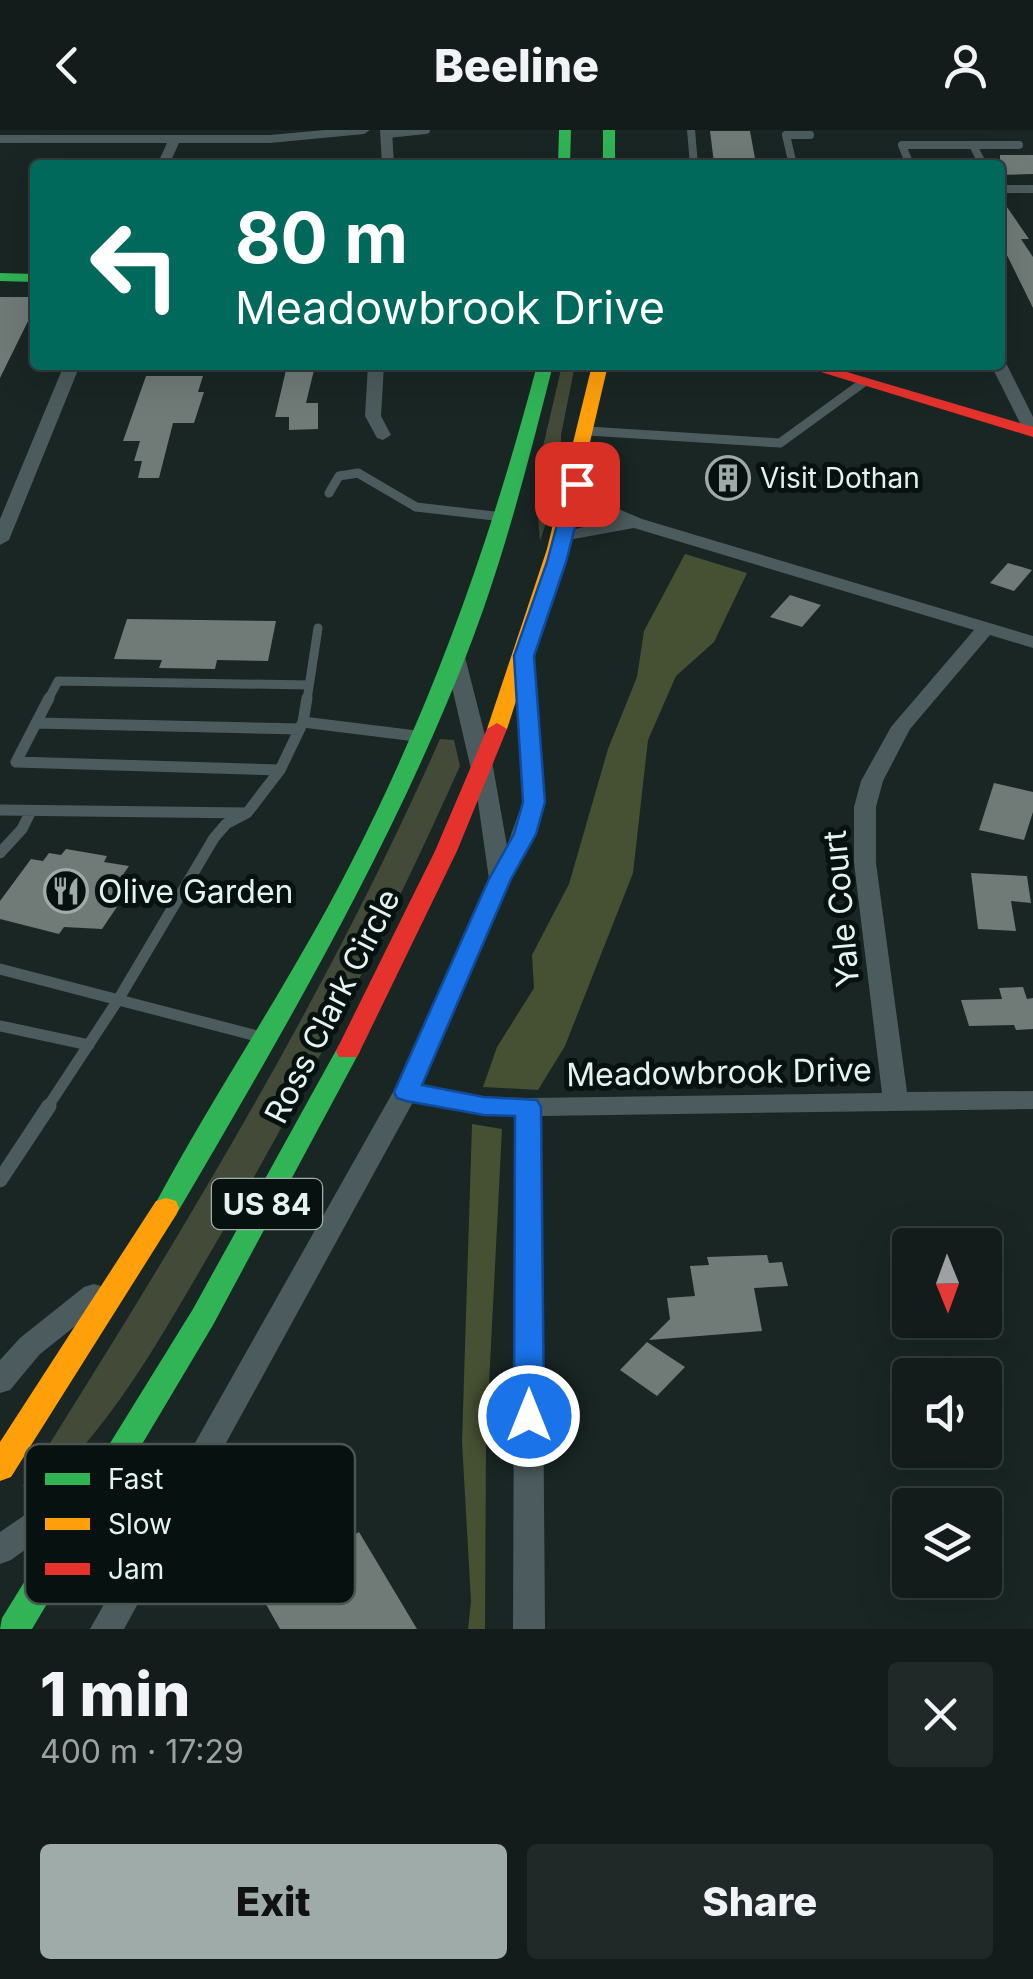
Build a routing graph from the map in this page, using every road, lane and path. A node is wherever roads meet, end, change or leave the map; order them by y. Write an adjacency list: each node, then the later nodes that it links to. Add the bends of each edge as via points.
1 (364, 130): 9 (street, via 299,138)
2 (426, 130): 6 (lane)
3 (565, 130): 15 (main road)
4 (609, 130): 16 (main road)
5 (691, 130): 17 (lane)
6 (387, 132): 14 (street)
7 (108, 134): 9 (street); 10 (street)
8 (810, 135): 18 (lane, via 786,135)
9 (176, 138): 13 (street)
10 (0, 139)
11 (1018, 145): 12 (lane)
12 (973, 146): 19 (lane, via 902,145); 20 (lane)
13 (165, 160)
14 (388, 160)
15 (564, 160)
16 (610, 160)
17 (694, 160)
18 (792, 160)
19 (908, 160)
20 (980, 160)
21 (1005, 189): 22 (street)
22 (1033, 189)
23 (0, 277): 24 (main road)
24 (30, 278)
25 (70, 370): 40 (street)
26 (376, 370): 34 (street, via 373,416)
27 (545, 370): 37 (main road, Ross Clark Circle / US 84)
28 (599, 370): 32 (main road, Ross Clark Circle / US 84)
29 (823, 370): 31 (main road)
30 (1001, 370): 33 (street)
31 (864, 382): 32 (lane, via 780,443); 33 (main road)
32 (588, 431): 36 (main road, Ross Clark Circle / US 84)
33 (1032, 432)
34 (383, 435)
35 (328, 494): 37 (lane, via 338,476 358,473 416,507)
36 (574, 495): 38 (street); 39 (main road, Ross Clark Circle / US 84)
37 (508, 517): 44 (main road, Ross Clark Circle / US 84)
38 (636, 523): 39 (street); 42 (street)
39 (563, 538): 45 (main road, Ross Clark Circle / US 84)
40 (0, 540)
41 (318, 628): 46 (lane)
42 (986, 628): 43 (street); 64 (street, Yale Court, via 901,728 865,807 864,863)
43 (1033, 642)
44 (454, 656): 49 (main road, Ross Clark Circle / US 84); 50 (street)
45 (524, 656): 50 (main road, Ross Clark Circle / US 84); 56 (street, via 534,802)
46 (309, 685): 47 (lane, via 58,681); 48 (lane)
47 (36, 723): 48 (lane); 51 (lane, via 16,762)
48 (301, 726): 49 (lane); 51 (lane)
49 (421, 736): 60 (main road, Ross Clark Circle / US 84)
50 (484, 760): 56 (street); 69 (main road, Ross Clark Circle / US 84, via 354,1040)
51 (280, 770): 54 (lane)
52 (0, 810): 53 (lane)
53 (31, 810): 54 (lane); 55 (lane)
54 (246, 813): 58 (lane, via 214,838)
55 (0, 853)
56 (500, 879): 62 (street)
57 (0, 969): 58 (lane)
58 (118, 1000): 60 (lane); 61 (lane)
59 (0, 1026): 61 (lane)
60 (265, 1038): 67 (main road, Ross Clark Circle / US 84)
61 (88, 1045): 66 (lane)
62 (406, 1092): 65 (street, Meadowbrook Drive); 70 (street)
63 (1033, 1100): 64 (street, Meadowbrook Drive)
64 (896, 1102): 65 (street, Meadowbrook Drive)
65 (528, 1107): 78 (street)
66 (0, 1180)
67 (128, 1268): 68 (street, via 30,1346); 71 (main road, Ross Clark Circle / US 84)
68 (0, 1381)
69 (129, 1444)
70 (209, 1444)
71 (0, 1468)
72 (25, 1531): 73 (street)
73 (0, 1550)
74 (30, 1604): 76 (main road, Ross Clark Circle / US 84)
75 (120, 1604): 77 (street)
76 (14, 1629)
77 (106, 1629)
78 (529, 1629)

